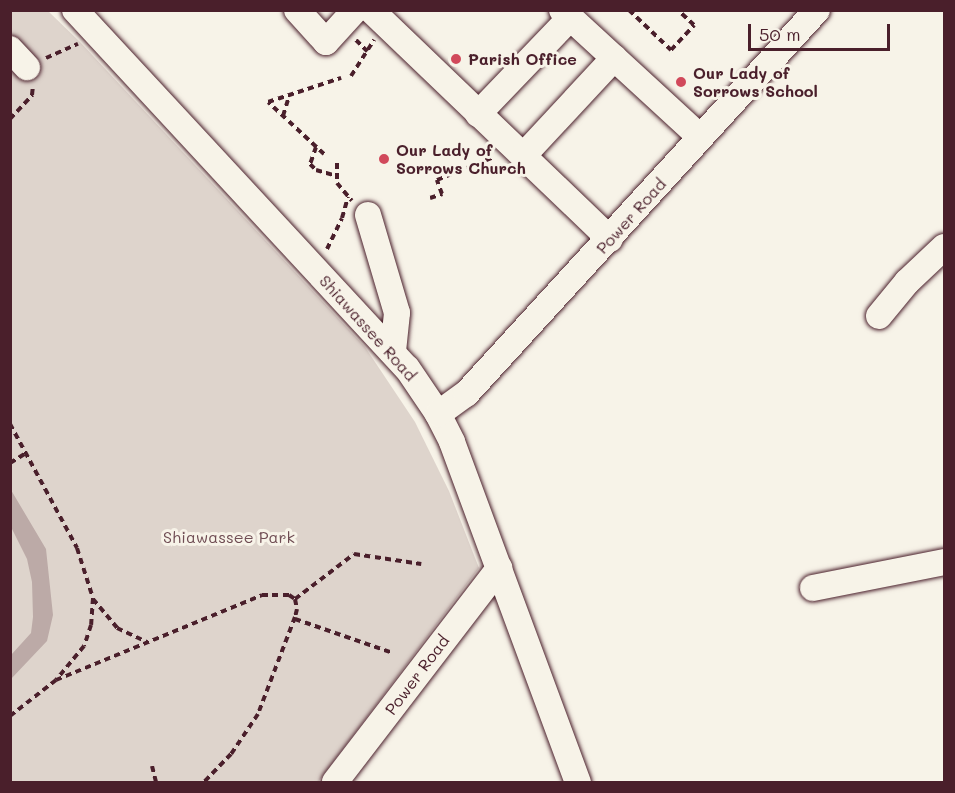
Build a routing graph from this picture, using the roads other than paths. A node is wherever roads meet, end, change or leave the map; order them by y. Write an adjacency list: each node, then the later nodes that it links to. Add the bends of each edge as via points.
1 (297, 10): 2 (street, via 326,42)
2 (355, 10)
3 (817, 10): 9 (street, Power Road)
4 (79, 12): 15 (street, Shiawassee Road)
5 (566, 14): 7 (street); 8 (street)
6 (374, 22): 8 (street)
7 (614, 58): 9 (street); 10 (street)
8 (478, 114): 10 (street)
9 (700, 137): 12 (street, Power Road)
10 (512, 155): 12 (street)
11 (368, 215): 15 (street, via 397,313)
12 (610, 239): 16 (street, Power Road, via 466,394)
13 (945, 247): 14 (street)
14 (879, 316)
15 (393, 352): 16 (street, Shiawassee Road)
16 (438, 414): 18 (street, Shiawassee Road)
17 (945, 562): 19 (street)
18 (499, 568): 20 (street, Power Road); 21 (street, Shiawassee Road)
19 (813, 588)
20 (335, 783)
21 (578, 783)

